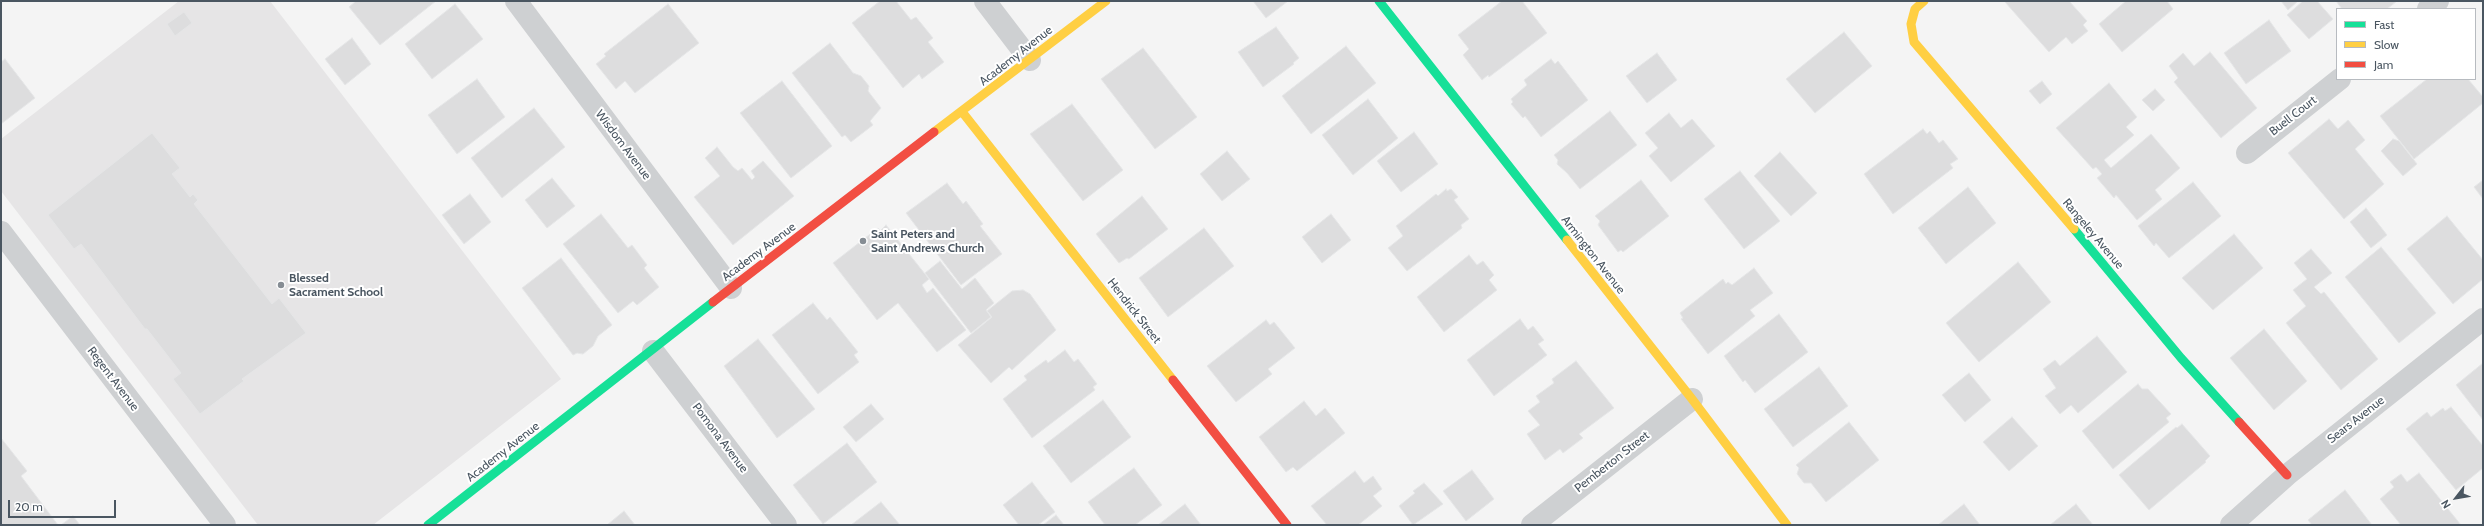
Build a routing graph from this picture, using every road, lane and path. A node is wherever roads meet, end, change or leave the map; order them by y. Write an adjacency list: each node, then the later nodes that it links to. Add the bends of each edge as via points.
1 (516, 1): 13 (street, Wisdom Avenue)
2 (985, 1): 8 (street)
3 (1106, 1): 8 (street, Academy Avenue)
4 (1379, 1): 16 (street, Armington Avenue)
5 (1924, 1): 17 (street, Rangeley Avenue, via 1915,9 1911,24 1914,42 1981,118 2181,358)
6 (2438, 1): 7 (street)
7 (2429, 8)
8 (1030, 60): 10 (street, Academy Avenue)
9 (2339, 80): 11 (street, Buell Court)
10 (963, 113): 13 (street, Academy Avenue); 21 (street, Hendrick Street)
11 (2246, 153)
12 (1, 232): 18 (street, Regent Avenue)
13 (731, 288): 15 (street, Academy Avenue)
14 (2483, 319): 17 (street, Sears Avenue)
15 (654, 351): 19 (street, Academy Avenue); 20 (street, Pomona Avenue)
16 (1692, 400): 22 (street, Pemberton Street); 23 (street, Armington Avenue)
17 (2286, 475): 24 (street, Sears Avenue)
18 (224, 525)
19 (428, 525)
20 (786, 525)
21 (1287, 525)
22 (1532, 525)
23 (1787, 525)
24 (2231, 525)

